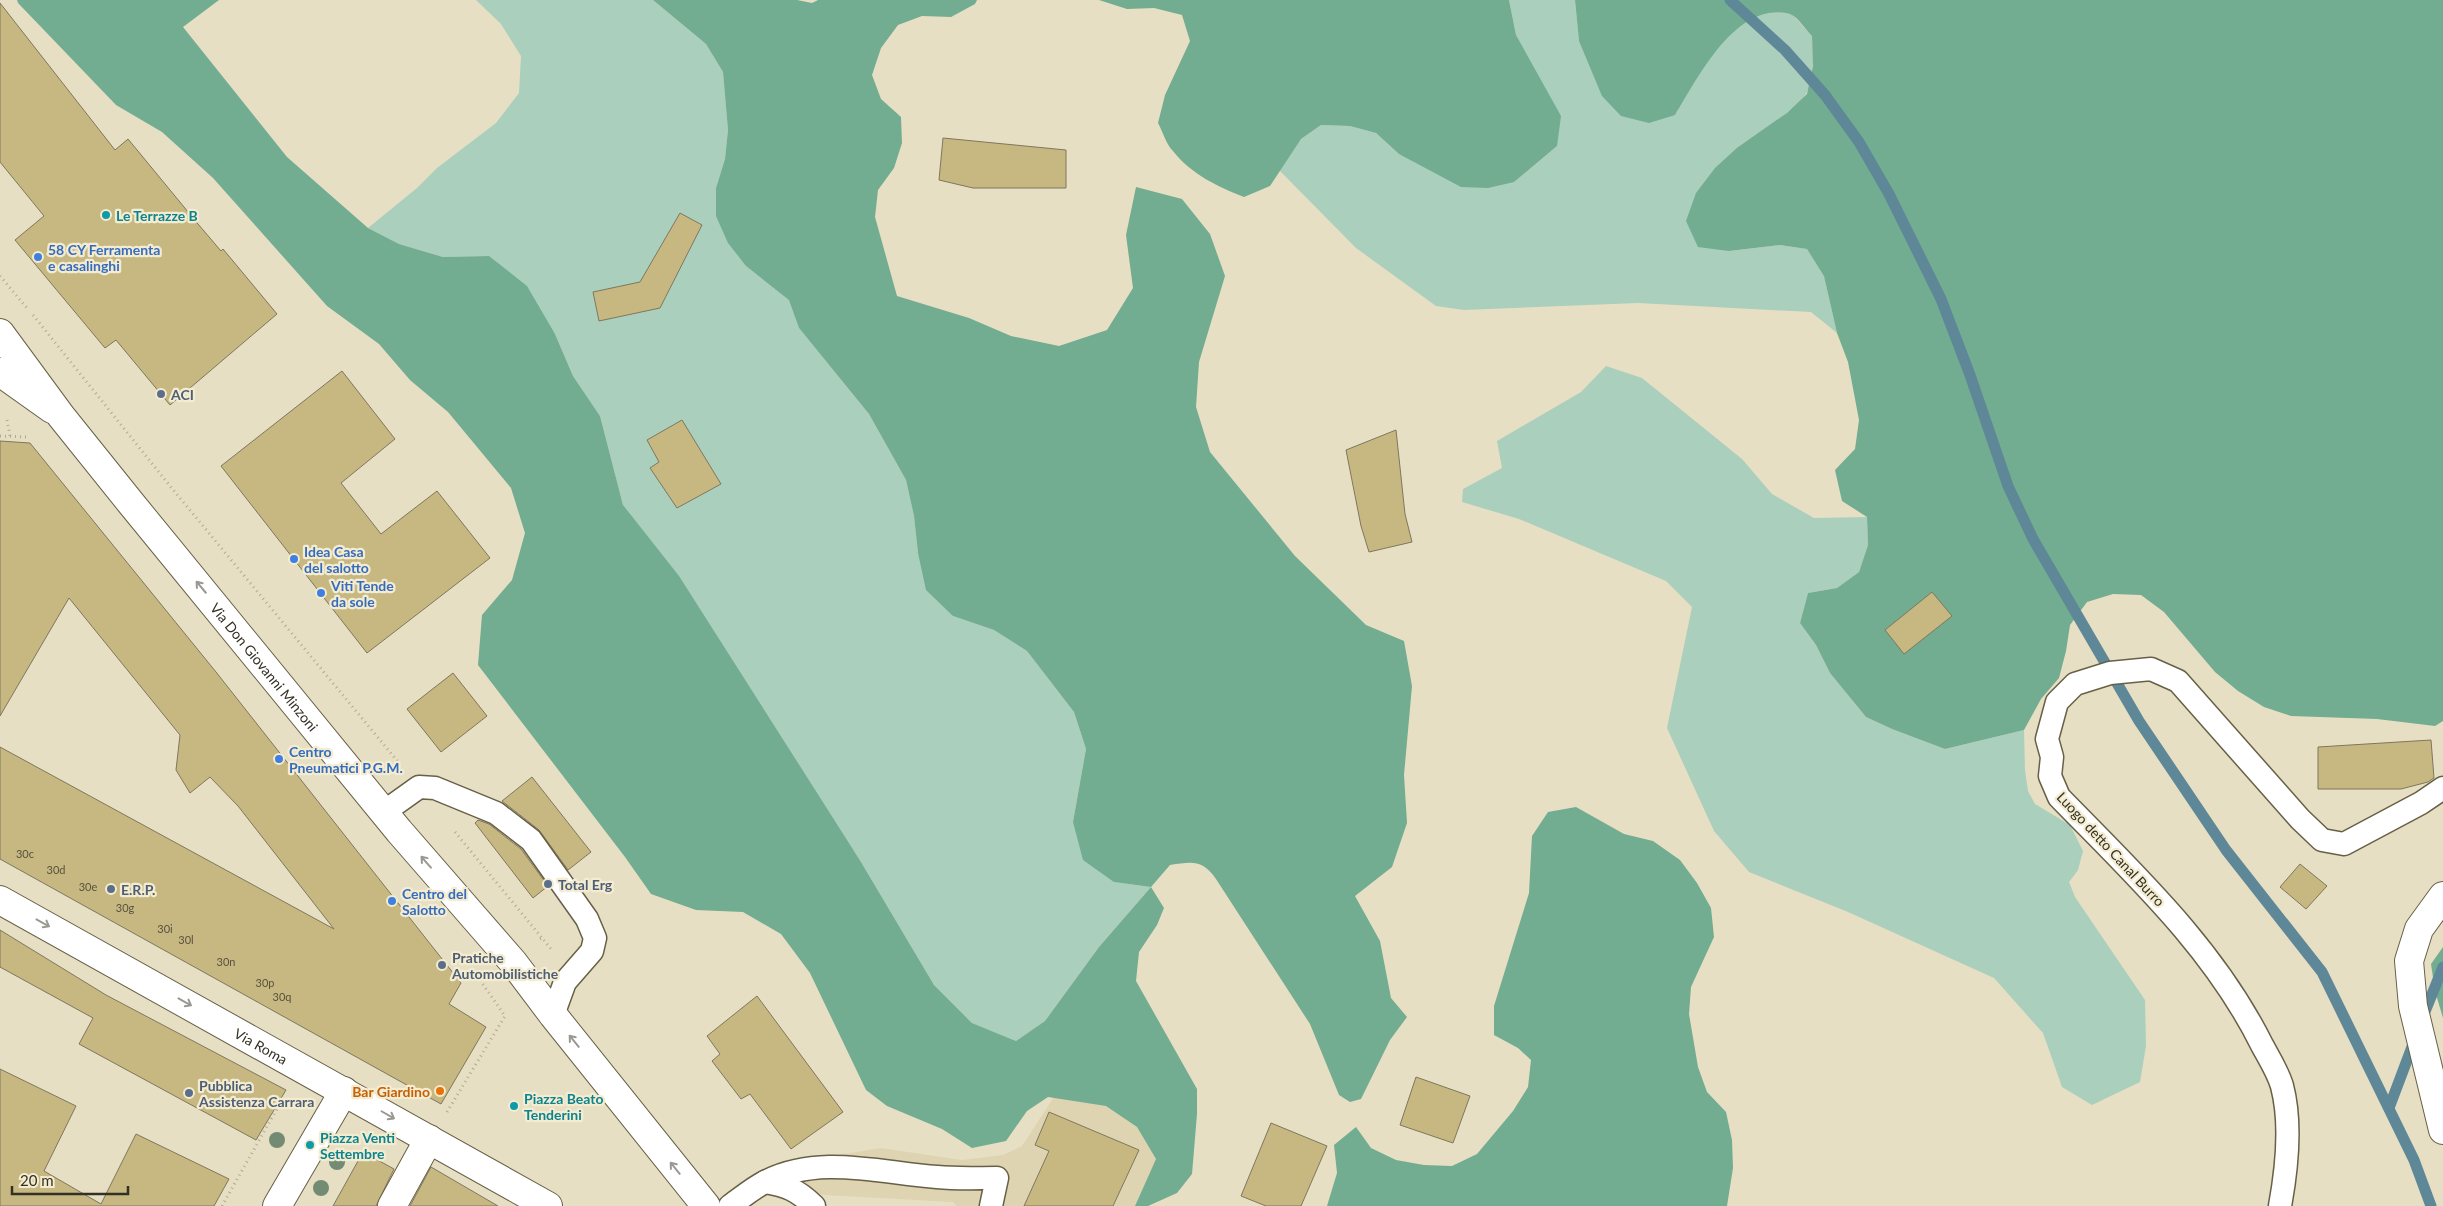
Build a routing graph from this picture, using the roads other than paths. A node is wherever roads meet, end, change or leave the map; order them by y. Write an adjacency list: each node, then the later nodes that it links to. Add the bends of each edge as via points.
1 (0, 333): 5 (street, Via Don Giovanni Minzoni)
2 (0, 372): 4 (street)
3 (0, 386): 4 (street)
4 (35, 395): 5 (street)
5 (61, 416): 7 (street, Via Don Giovanni Minzoni, one-way to 5)
6 (2443, 788): 22 (lane, Luogo detto Canal Burro, via 2344,844 2322,840 2178,681 2151,669 2110,673 2075,684 2057,702 2047,739 2052,757 2050,776 2060,797 2165,906 2212,962 2254,1029 2282,1085 2288,1132)
7 (384, 812): 10 (street, Via Don Giovanni Minzoni, one-way to 7, via 513,962); 10 (lane, via 419,788 435,788 496,813 531,840 587,919 595,938 592,951 565,982)
8 (2443, 896): 12 (street, via 2419,929 2409,961 2413,1006)
9 (0, 900): 11 (street, Via Roma, one-way to 11)
10 (553, 1015): 18 (street, Via Don Giovanni Minzoni, one-way to 10)
11 (344, 1090): 13 (street, Via Roma, one-way to 13); 15 (street)
12 (2443, 1130)
13 (429, 1139): 16 (street); 17 (street, Via Roma)
14 (765, 1182): 19 (lane); 20 (lane, via 786,1185); 21 (lane, via 816,1168 858,1167 938,1178 998,1178)
15 (277, 1206)
16 (392, 1206)
17 (548, 1206)
18 (706, 1206)
19 (730, 1206)
20 (814, 1206)
21 (991, 1206)
22 (2280, 1206)

